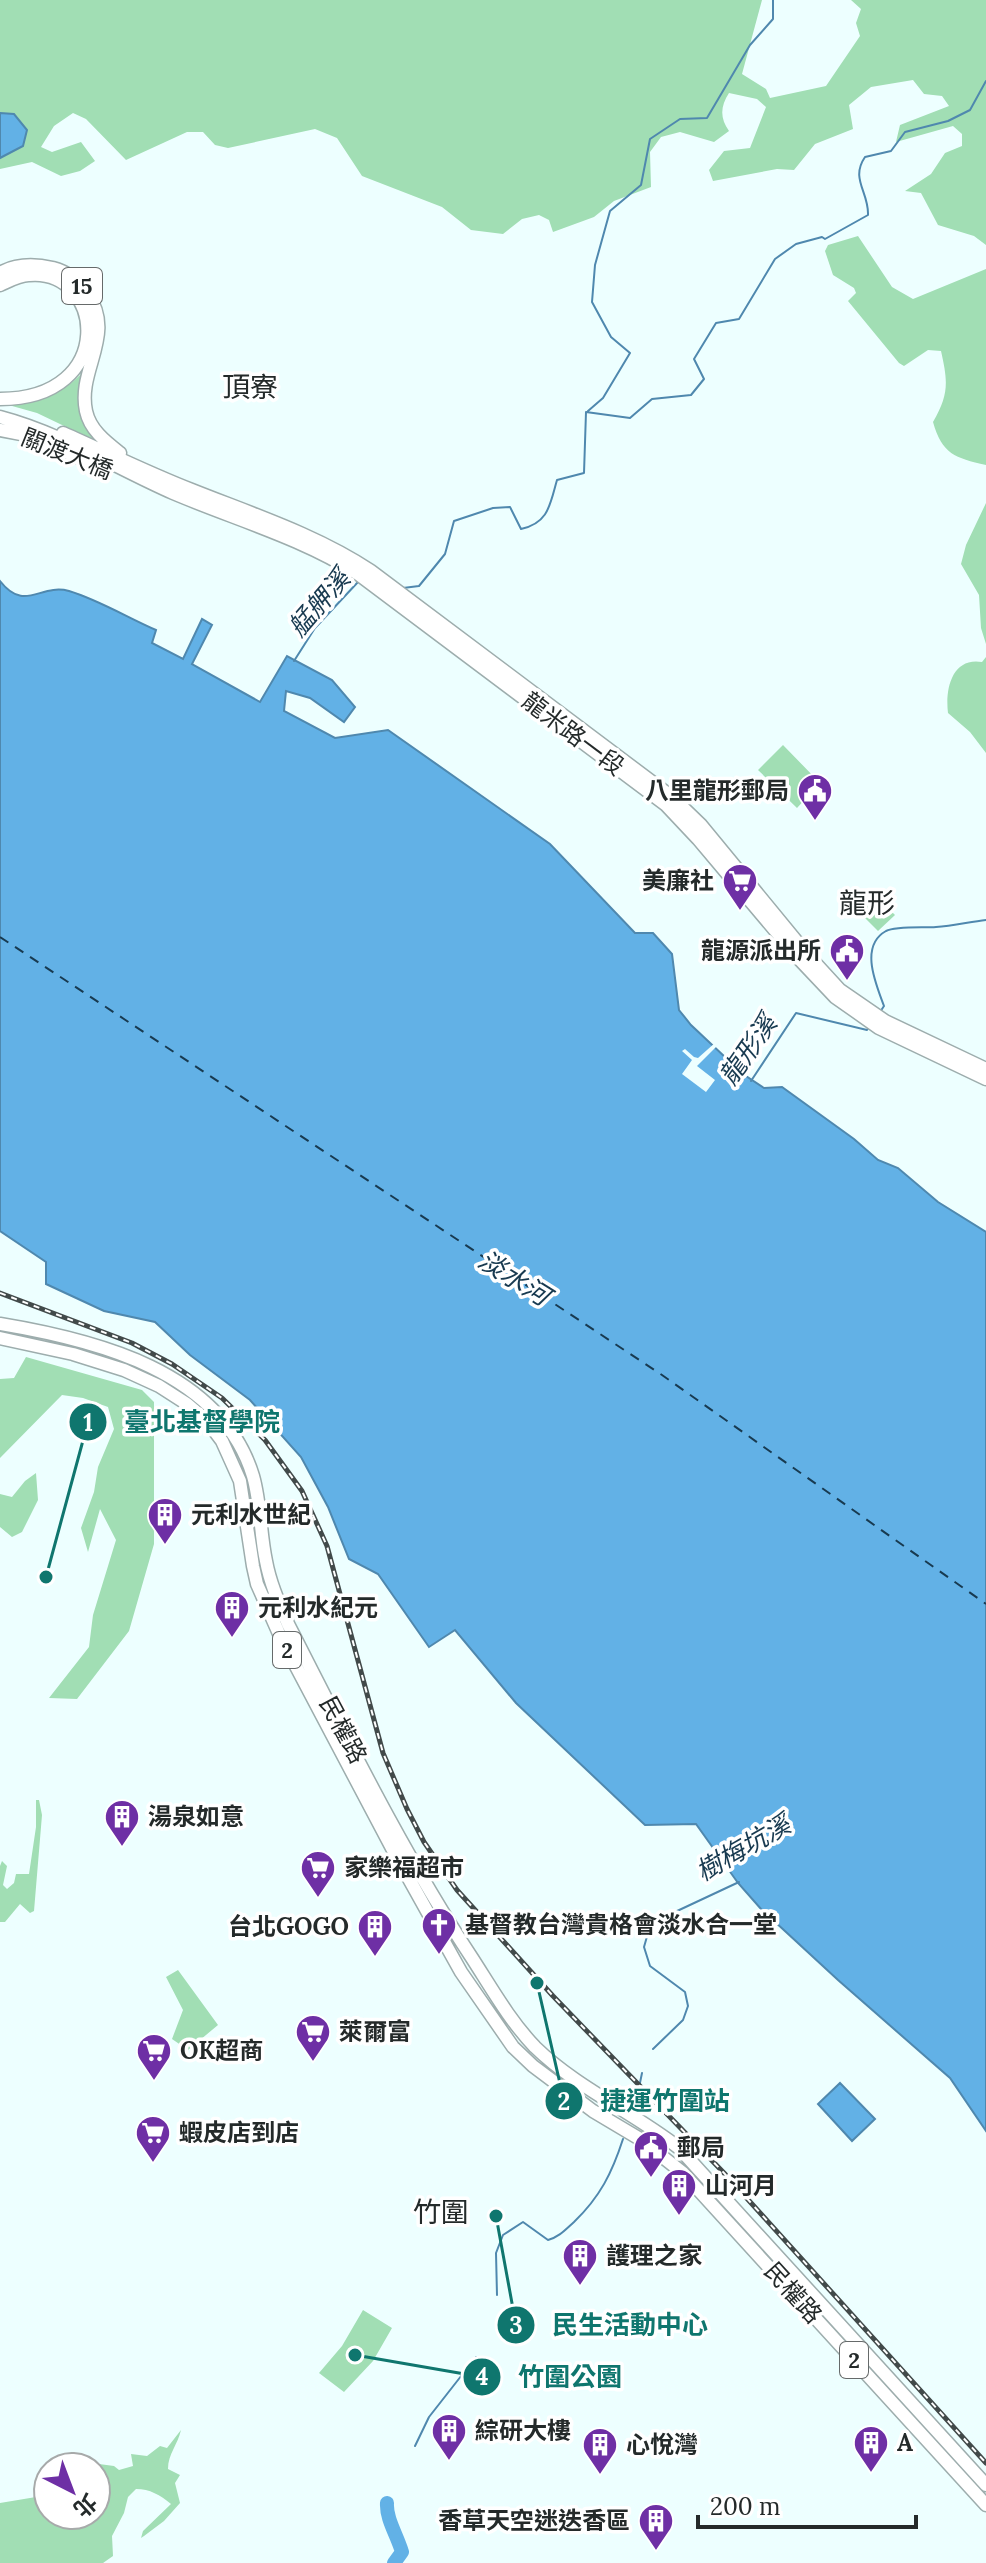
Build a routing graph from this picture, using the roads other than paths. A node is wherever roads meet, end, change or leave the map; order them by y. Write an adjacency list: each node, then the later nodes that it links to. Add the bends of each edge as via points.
1 (0, 273): 7 (main road, 關渡大橋 / 15, via 18,266 46,266 73,277 89,296 96,308 99,338 84,396 87,416 99,436)
2 (0, 285): 3 (main road, via 27,274 55,279 75,294 88,330 78,365 59,385 32,396)
3 (0, 399)
4 (0, 410): 7 (main road, 龍米路一段)
5 (0, 417): 8 (main road, 龍米路一段)
6 (0, 430): 8 (main road, 關渡大橋 / 15, via 26,435 123,477)
7 (128, 460): 9 (main road, 龍米路一段 / 15, via 322,543)
8 (134, 475): 9 (main road, 龍米路一段 / 15)
9 (365, 575): 10 (main road, 龍米路一段 / 15, via 666,805 821,985); 10 (main road, 龍米路一段 / 15, via 420,609 672,797)
10 (853, 1006): 11 (main road, 龍米路一段 / 15)
11 (876, 1021): 12 (main road, 龍米路一段 / 15); 13 (main road, 龍米路一段 / 15)
12 (986, 1069)
13 (986, 1079)
14 (0, 1324): 16 (main road, 民權路 / 2, via 61,1337 149,1367 192,1391 221,1418 253,1476 265,1559 288,1624 436,1904 501,2004 526,2037 563,2070 679,2148)
15 (0, 1338): 17 (main road, 民權路 / 2, via 124,1370 178,1398 207,1421 240,1481 257,1584 280,1636 406,1875 487,2013 551,2082 683,2173)
16 (986, 2485)
17 (983, 2502)

